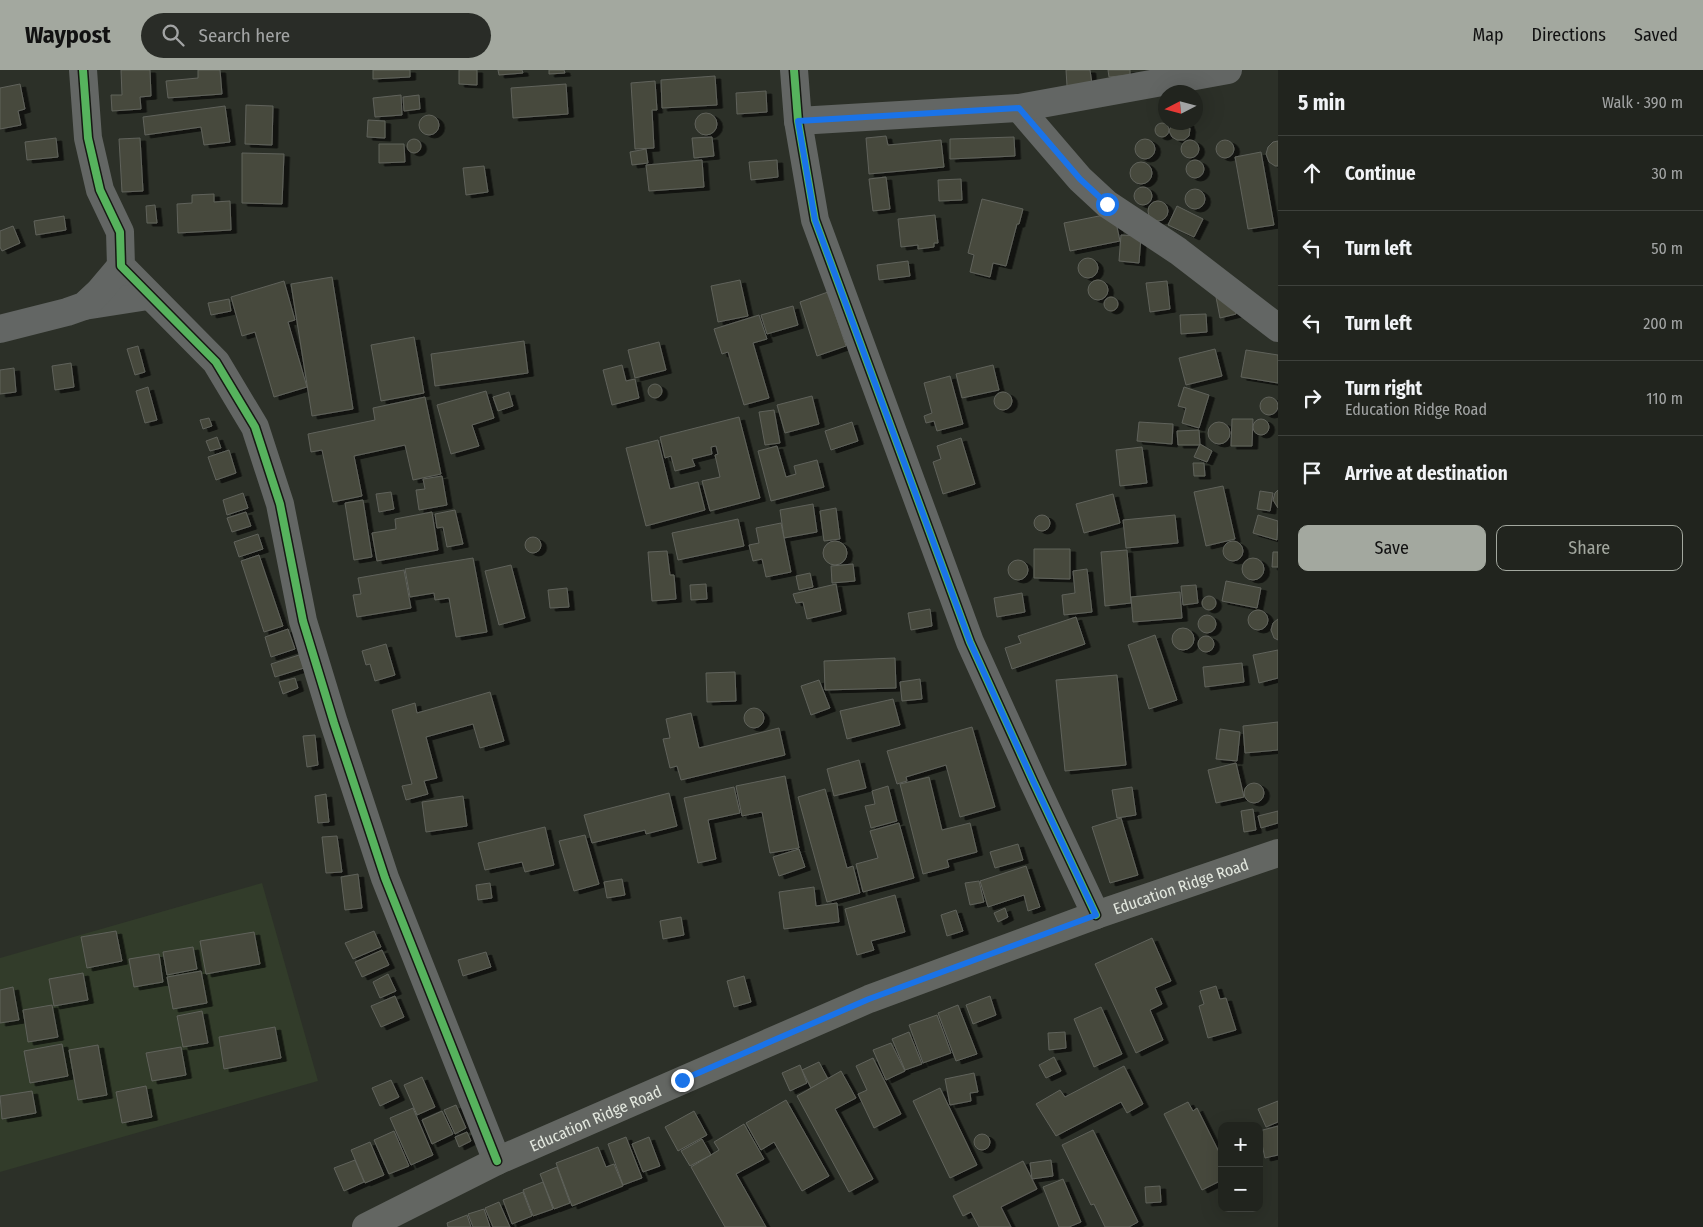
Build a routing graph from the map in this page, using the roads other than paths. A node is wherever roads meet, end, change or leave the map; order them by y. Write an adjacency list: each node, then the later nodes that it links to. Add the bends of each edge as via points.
1 (83, 70): 6 (street, via 88,138 100,190 120,232)
2 (794, 70): 5 (street)
3 (1228, 70): 4 (street)
4 (1019, 108): 5 (street); 9 (street, via 1080,179 1107,204 1178,251)
5 (798, 121): 12 (street, via 815,220 970,642)
6 (120, 266): 7 (street); 8 (street)
7 (148, 296): 8 (street); 13 (street, via 216,362 255,427 280,504 303,621 343,751 385,878)
8 (84, 306): 10 (street)
9 (1278, 328)
10 (0, 329)
11 (1278, 853): 12 (main road, Education Ridge Road)
12 (1096, 915): 13 (main road, Education Ridge Road, via 869,999)
13 (497, 1161): 14 (main road, Education Ridge Road)
14 (366, 1227)

